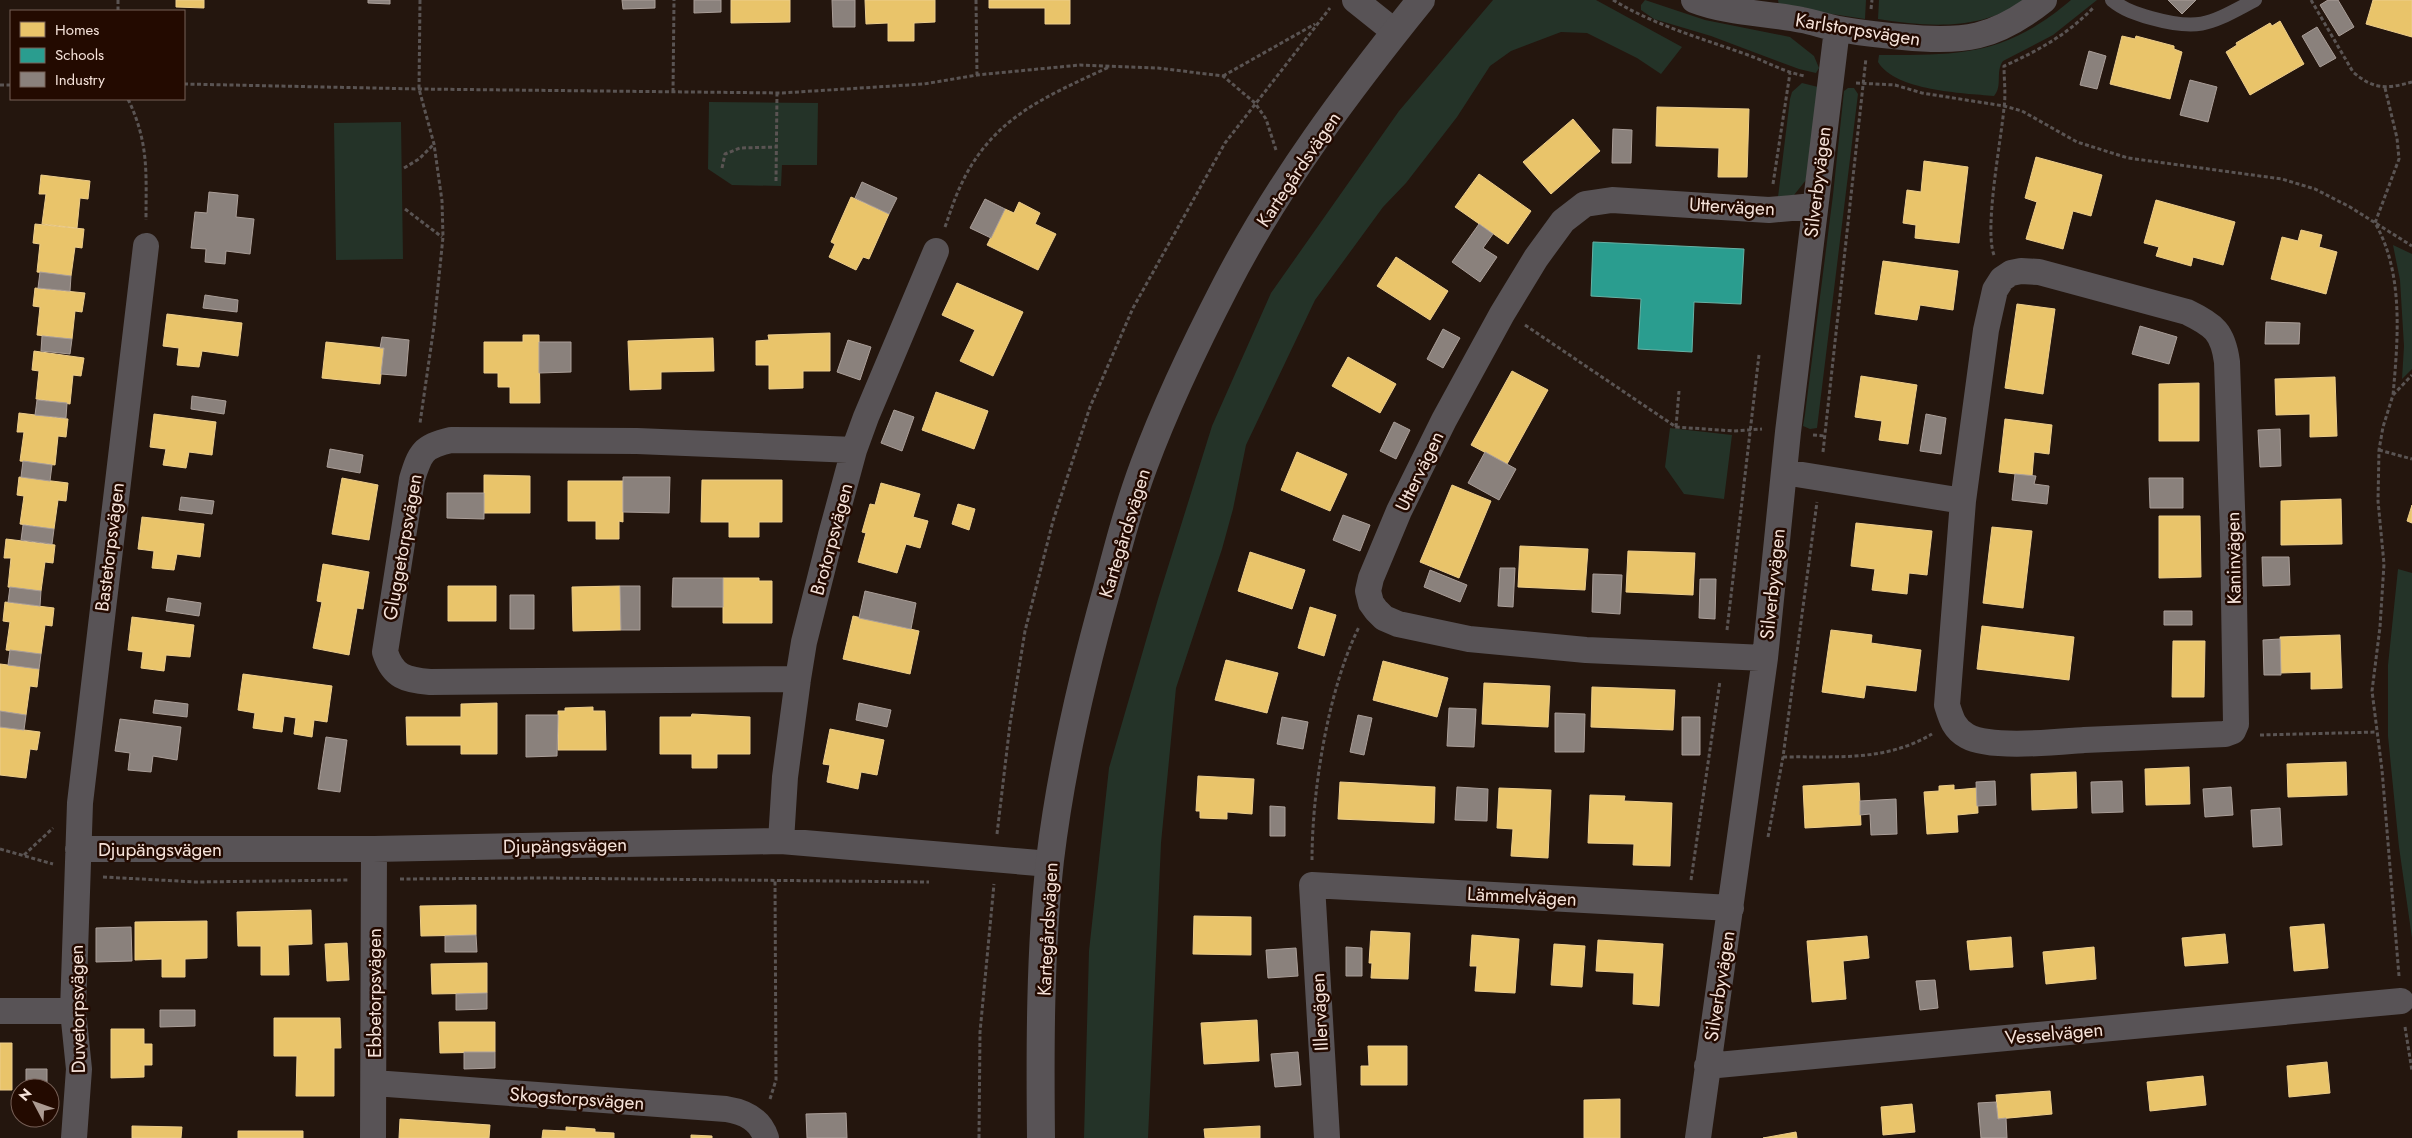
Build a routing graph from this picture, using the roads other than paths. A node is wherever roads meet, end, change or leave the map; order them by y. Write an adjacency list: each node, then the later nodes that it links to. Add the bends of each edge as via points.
1 (1421, 0): 9 (street, Kartegårdsvägen)
2 (1694, 0): 7 (street, Karlstorpsvägen)
3 (2044, 0): 8 (street, Karlstorpsvägen, via 2001,28 1963,39 1943,40)
4 (2112, 0): 5 (lane, via 2134,13 2185,26 2210,22)
5 (2254, 0)
6 (1342, 4): 9 (street)
7 (1753, 6): 8 (street, Karlstorpsvägen)
8 (1837, 29): 10 (street, Silverbyvägen)
9 (1395, 32): 21 (street, Kartegårdsvägen, via 1270,208 1227,283 1144,465 1087,661 1062,772)
10 (1814, 206): 14 (street, Silverbyvägen); 16 (street, Uttervägen, via 1769,210 1612,200 1585,204 1563,221 1504,311 1444,420 1399,511 1368,591 1371,603 1384,618 1469,639 1568,649)
11 (146, 246): 20 (street, Bastetorpsvägen, via 85,752)
12 (936, 250): 13 (street, Brotorpsvägen)
13 (854, 450): 17 (street, Brotorpsvägen, via 820,579); 17 (street, Gluggetorpsvägen, via 637,441 460,440 436,443 424,449 412,479 386,652 389,664 399,675 412,681 430,682)
14 (1784, 472): 15 (street); 16 (street, Silverbyvägen)
15 (1963, 500): 15 (street, Kaninvägen, via 1947,705 1952,722 1959,731 1968,737 1991,742 2032,743 2233,731 2236,724 2233,536 2227,362 2225,344 2208,321 2187,312 2039,272 2010,273 1995,290 1986,330)
16 (1765, 658): 23 (street, Silverbyvägen)
17 (798, 680): 18 (street, Brotorpsvägen)
18 (780, 841): 19 (street, Djupängsvägen); 21 (street, Djupängsvägen, via 994,871)
19 (374, 849): 20 (street, Djupängsvägen); 28 (street, Ebbetorpsvägen)
20 (78, 860): 26 (street, Duvetorpsvägen)
21 (1050, 864): 32 (street, Kartegårdsvägen, via 1043,979)
22 (1312, 885): 23 (street, Lämmelvägen); 33 (street, Illervägen)
23 (1731, 908): 27 (street, Silverbyvägen)
24 (2401, 1001): 27 (street, Vesselvägen)
25 (0, 1011): 26 (street)
26 (73, 1011): 30 (street, Duvetorpsvägen, via 79,1069)
27 (1707, 1066): 34 (street, Silverbyvägen)
28 (374, 1083): 29 (street, Skogstorpsvägen, via 726,1109 751,1116); 31 (street, Ebbetorpsvägen)
29 (764, 1132)
30 (74, 1138)
31 (373, 1138)
32 (1041, 1138)
33 (1326, 1138)
34 (1698, 1138)

